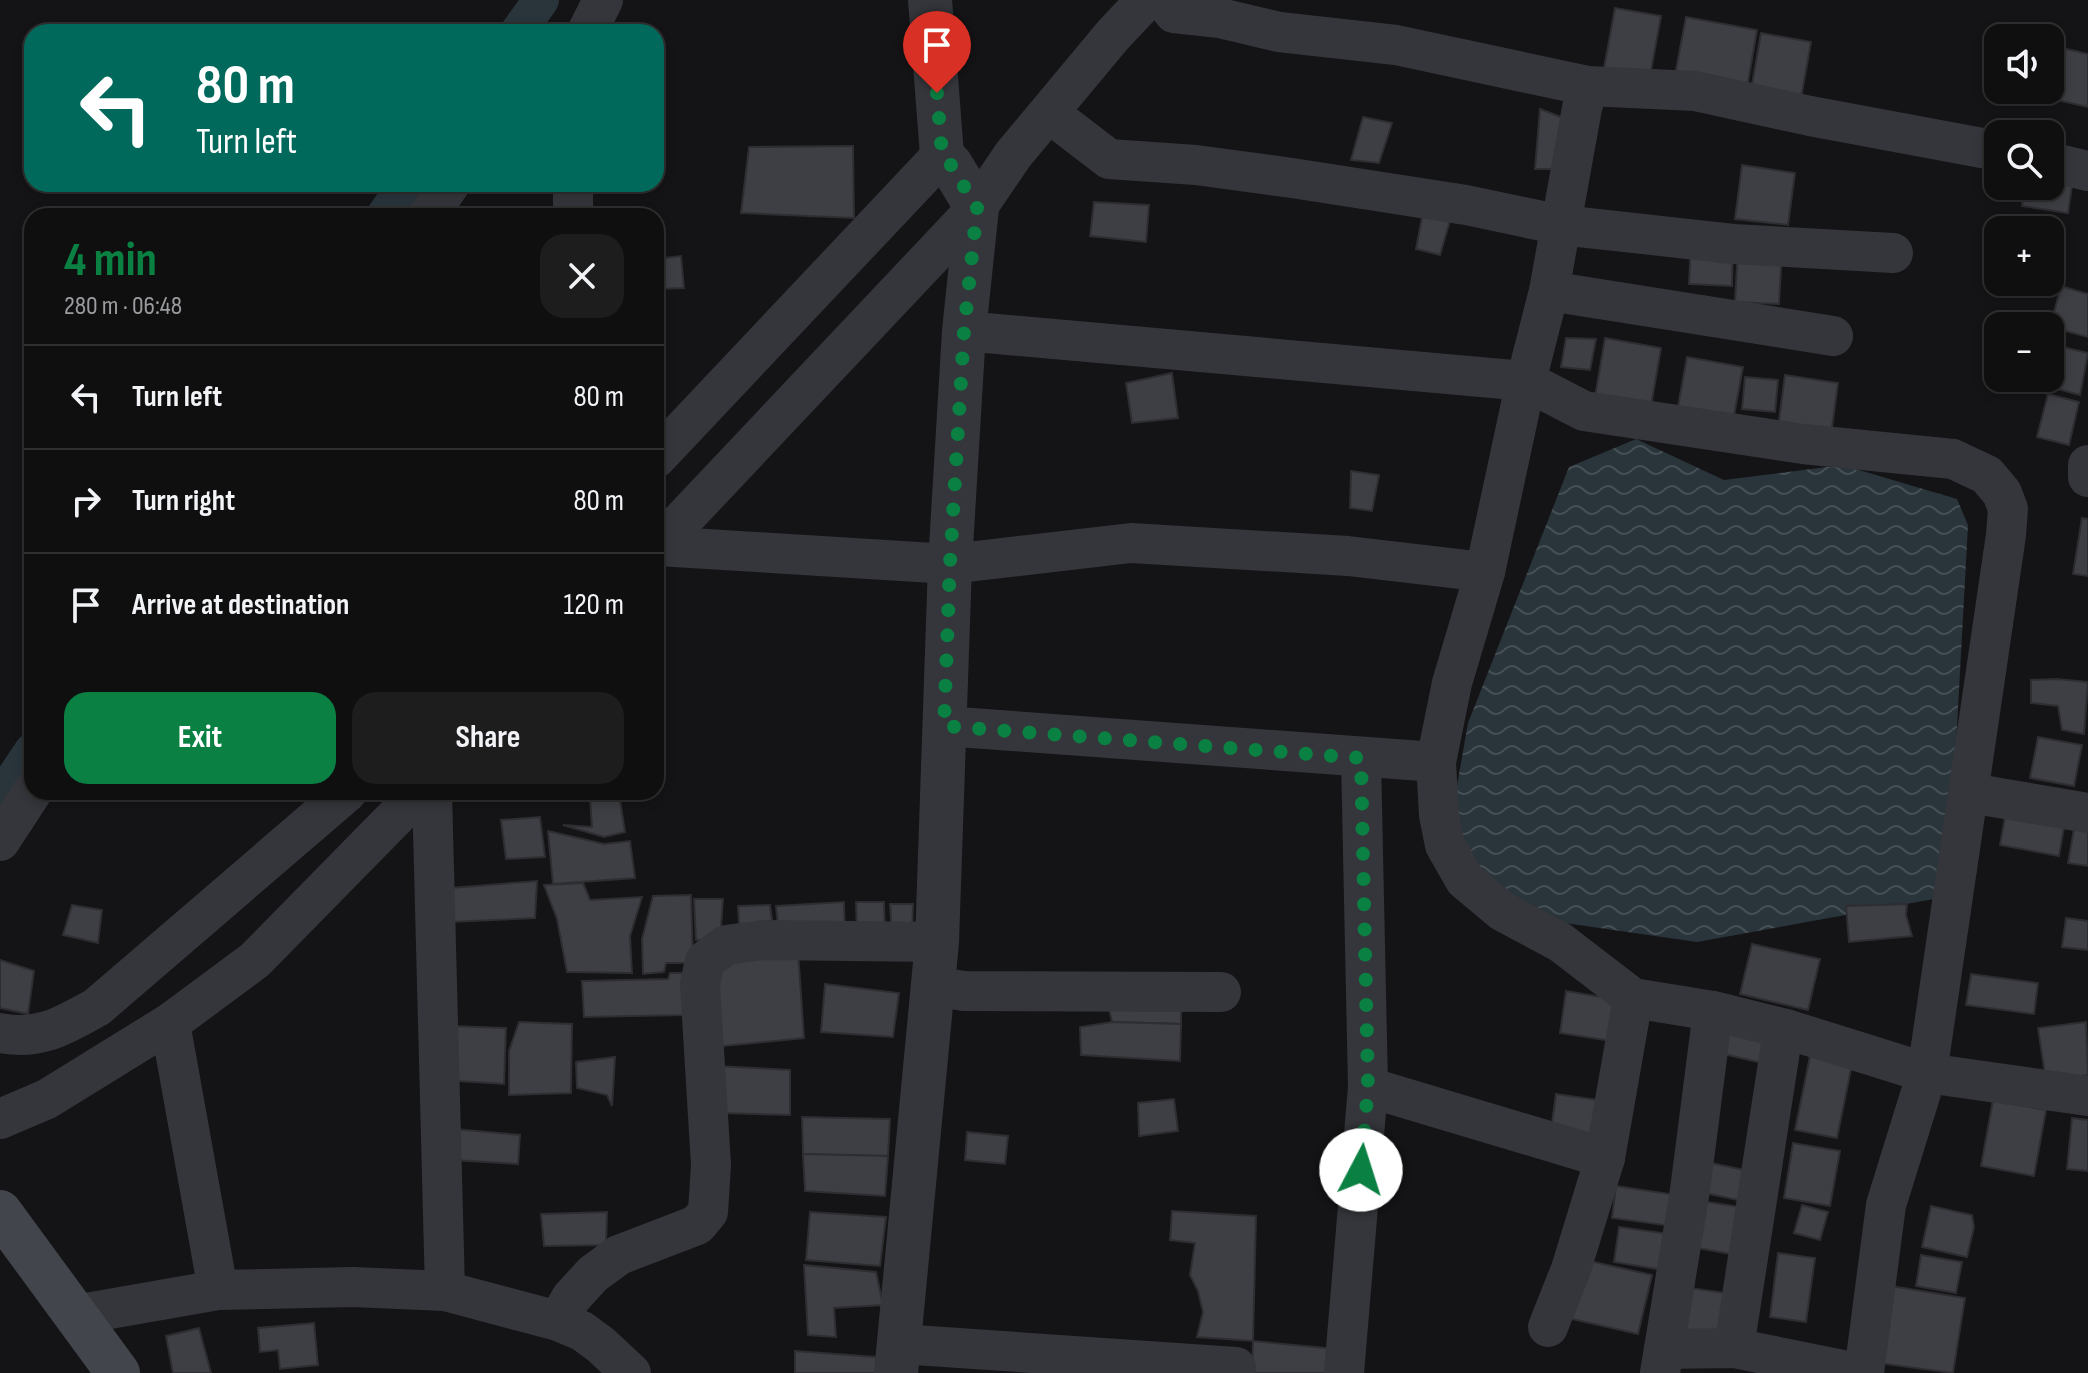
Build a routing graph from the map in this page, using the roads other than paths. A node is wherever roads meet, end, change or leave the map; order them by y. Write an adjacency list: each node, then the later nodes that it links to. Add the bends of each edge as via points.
1 (603, 0): 5 (street)
2 (930, 0): 11 (street)
3 (1146, 0): 7 (street)
4 (1164, 0): 6 (street, via 1174,13 1396,45)
5 (591, 24)
6 (1588, 86): 8 (street, via 1695,91); 12 (street)
7 (1049, 113): 11 (street, via 1013,155); 12 (street, via 1109,159 1292,178)
8 (1984, 148)
9 (2064, 165): 10 (street)
10 (2088, 171)
11 (960, 181): 15 (street); 18 (street); 21 (street)
12 (1561, 225): 13 (street, via 1733,244); 14 (street)
13 (1893, 253)
14 (1549, 291): 16 (street); 17 (street)
15 (964, 331): 17 (street); 23 (street)
16 (1833, 336)
17 (1526, 381): 24 (street); 28 (street, via 1584,411 1803,444 1953,459 1987,475 2008,509)
18 (664, 451)
19 (2088, 465): 20 (street)
20 (2088, 477)
21 (664, 539)
22 (664, 547): 23 (street)
23 (950, 564): 24 (street, via 1131,543 1348,556); 25 (street)
24 (1485, 572): 27 (street, via 1452,683)
25 (944, 726): 26 (street); 35 (street)
26 (1361, 758): 27 (street); 44 (street)
27 (1436, 762): 38 (street, via 1445,845 1465,880 1502,911 1560,942)
28 (1970, 793): 33 (street); 43 (street)
29 (27, 800): 34 (street)
30 (338, 800): 42 (street, via 97,1007 52,1031)
31 (412, 800): 40 (street, via 255,960)
32 (432, 800): 50 (street)
33 (2088, 813)
34 (0, 841)
35 (937, 942): 36 (street); 52 (street, via 763,940 726,945 705,961 700,984 711,1165 708,1212 697,1225 619,1255 593,1274)
36 (933, 986): 37 (street, via 964,991); 55 (street)
37 (1221, 992)
38 (1633, 998): 39 (street); 47 (street)
39 (1713, 1011): 41 (street); 56 (street)
40 (170, 1023): 46 (street, via 47,1099); 49 (street)
41 (1786, 1029): 43 (street); 54 (street)
42 (0, 1033)
43 (1927, 1073): 45 (street); 61 (street, via 1886,1205)
44 (1368, 1087): 47 (street); 60 (street)
45 (2088, 1096)
46 (0, 1119)
47 (1605, 1158): 53 (street)
48 (0, 1212): 51 (main road)
49 (218, 1290): 50 (street); 51 (street)
50 (445, 1291): 52 (street)
51 (75, 1315): 58 (main road)
52 (558, 1321): 59 (street, via 582,1331)
53 (1548, 1327)
54 (1734, 1348): 56 (street); 61 (street)
55 (898, 1359): 57 (street)
56 (1662, 1361)
57 (1236, 1367)
58 (118, 1373)
59 (631, 1373)
60 (1344, 1373)
61 (1861, 1373)

